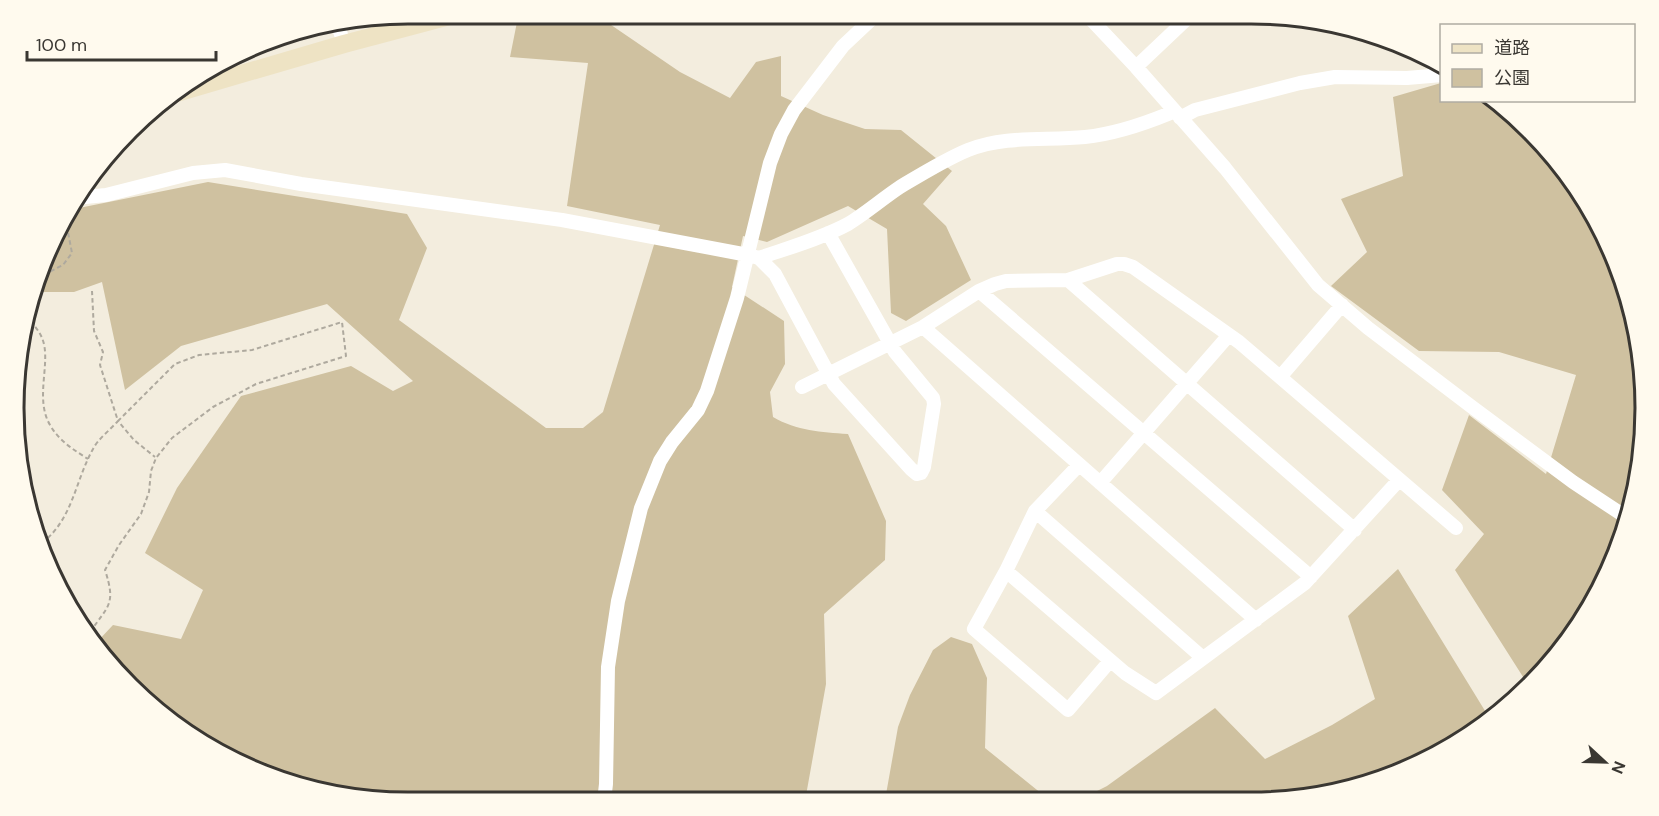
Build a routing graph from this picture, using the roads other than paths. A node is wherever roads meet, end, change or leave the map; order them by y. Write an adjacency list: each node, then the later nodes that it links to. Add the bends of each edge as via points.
1 (419, 24): 6 (street)
2 (867, 24): 13 (street, via 843,46 794,110 781,134 770,163)
3 (1095, 24): 7 (street)
4 (1181, 24): 7 (street)
5 (340, 30): 6 (street)
6 (344, 44): 9 (street)
7 (1136, 67): 10 (street)
8 (1440, 75): 10 (street, via 1335,77)
9 (199, 86)
10 (1176, 114): 12 (street, via 1134,128 1086,137 989,143 900,187); 16 (street, via 1225,168 1309,275)
11 (88, 197): 13 (street, via 193,173 225,170 562,220)
12 (828, 233): 13 (street); 19 (street)
13 (753, 256): 20 (street, via 775,274); 37 (street, via 707,391 698,410 660,461 633,537 608,667)
14 (1068, 280): 15 (street, via 1006,281); 18 (street, via 1124,264); 22 (street)
15 (979, 291): 17 (street); 24 (street)
16 (1342, 306): 21 (street); 29 (street, via 1573,482)
17 (923, 327): 19 (street); 25 (street)
18 (1229, 335): 21 (street); 22 (street)
19 (891, 344): 20 (street); 20 (street, via 933,398 924,467 917,474 834,384)
20 (829, 373): 23 (street)
21 (1281, 376): 26 (street)
22 (1186, 383): 24 (street); 31 (street)
23 (802, 387)
24 (1143, 432): 27 (street); 33 (street)
25 (1079, 465): 27 (street); 28 (street)
26 (1398, 480): 30 (street); 31 (street)
27 (1100, 483): 34 (street)
28 (1035, 512): 32 (street); 35 (street)
29 (1620, 513)
30 (1456, 528)
31 (1355, 530): 33 (street)
32 (1006, 571): 36 (street); 36 (street, via 974,629 1059,703 1068,710)
33 (1311, 577): 34 (street)
34 (1256, 620): 35 (street)
35 (1203, 658): 36 (street, via 1156,693)
36 (1110, 661)
37 (605, 792)

